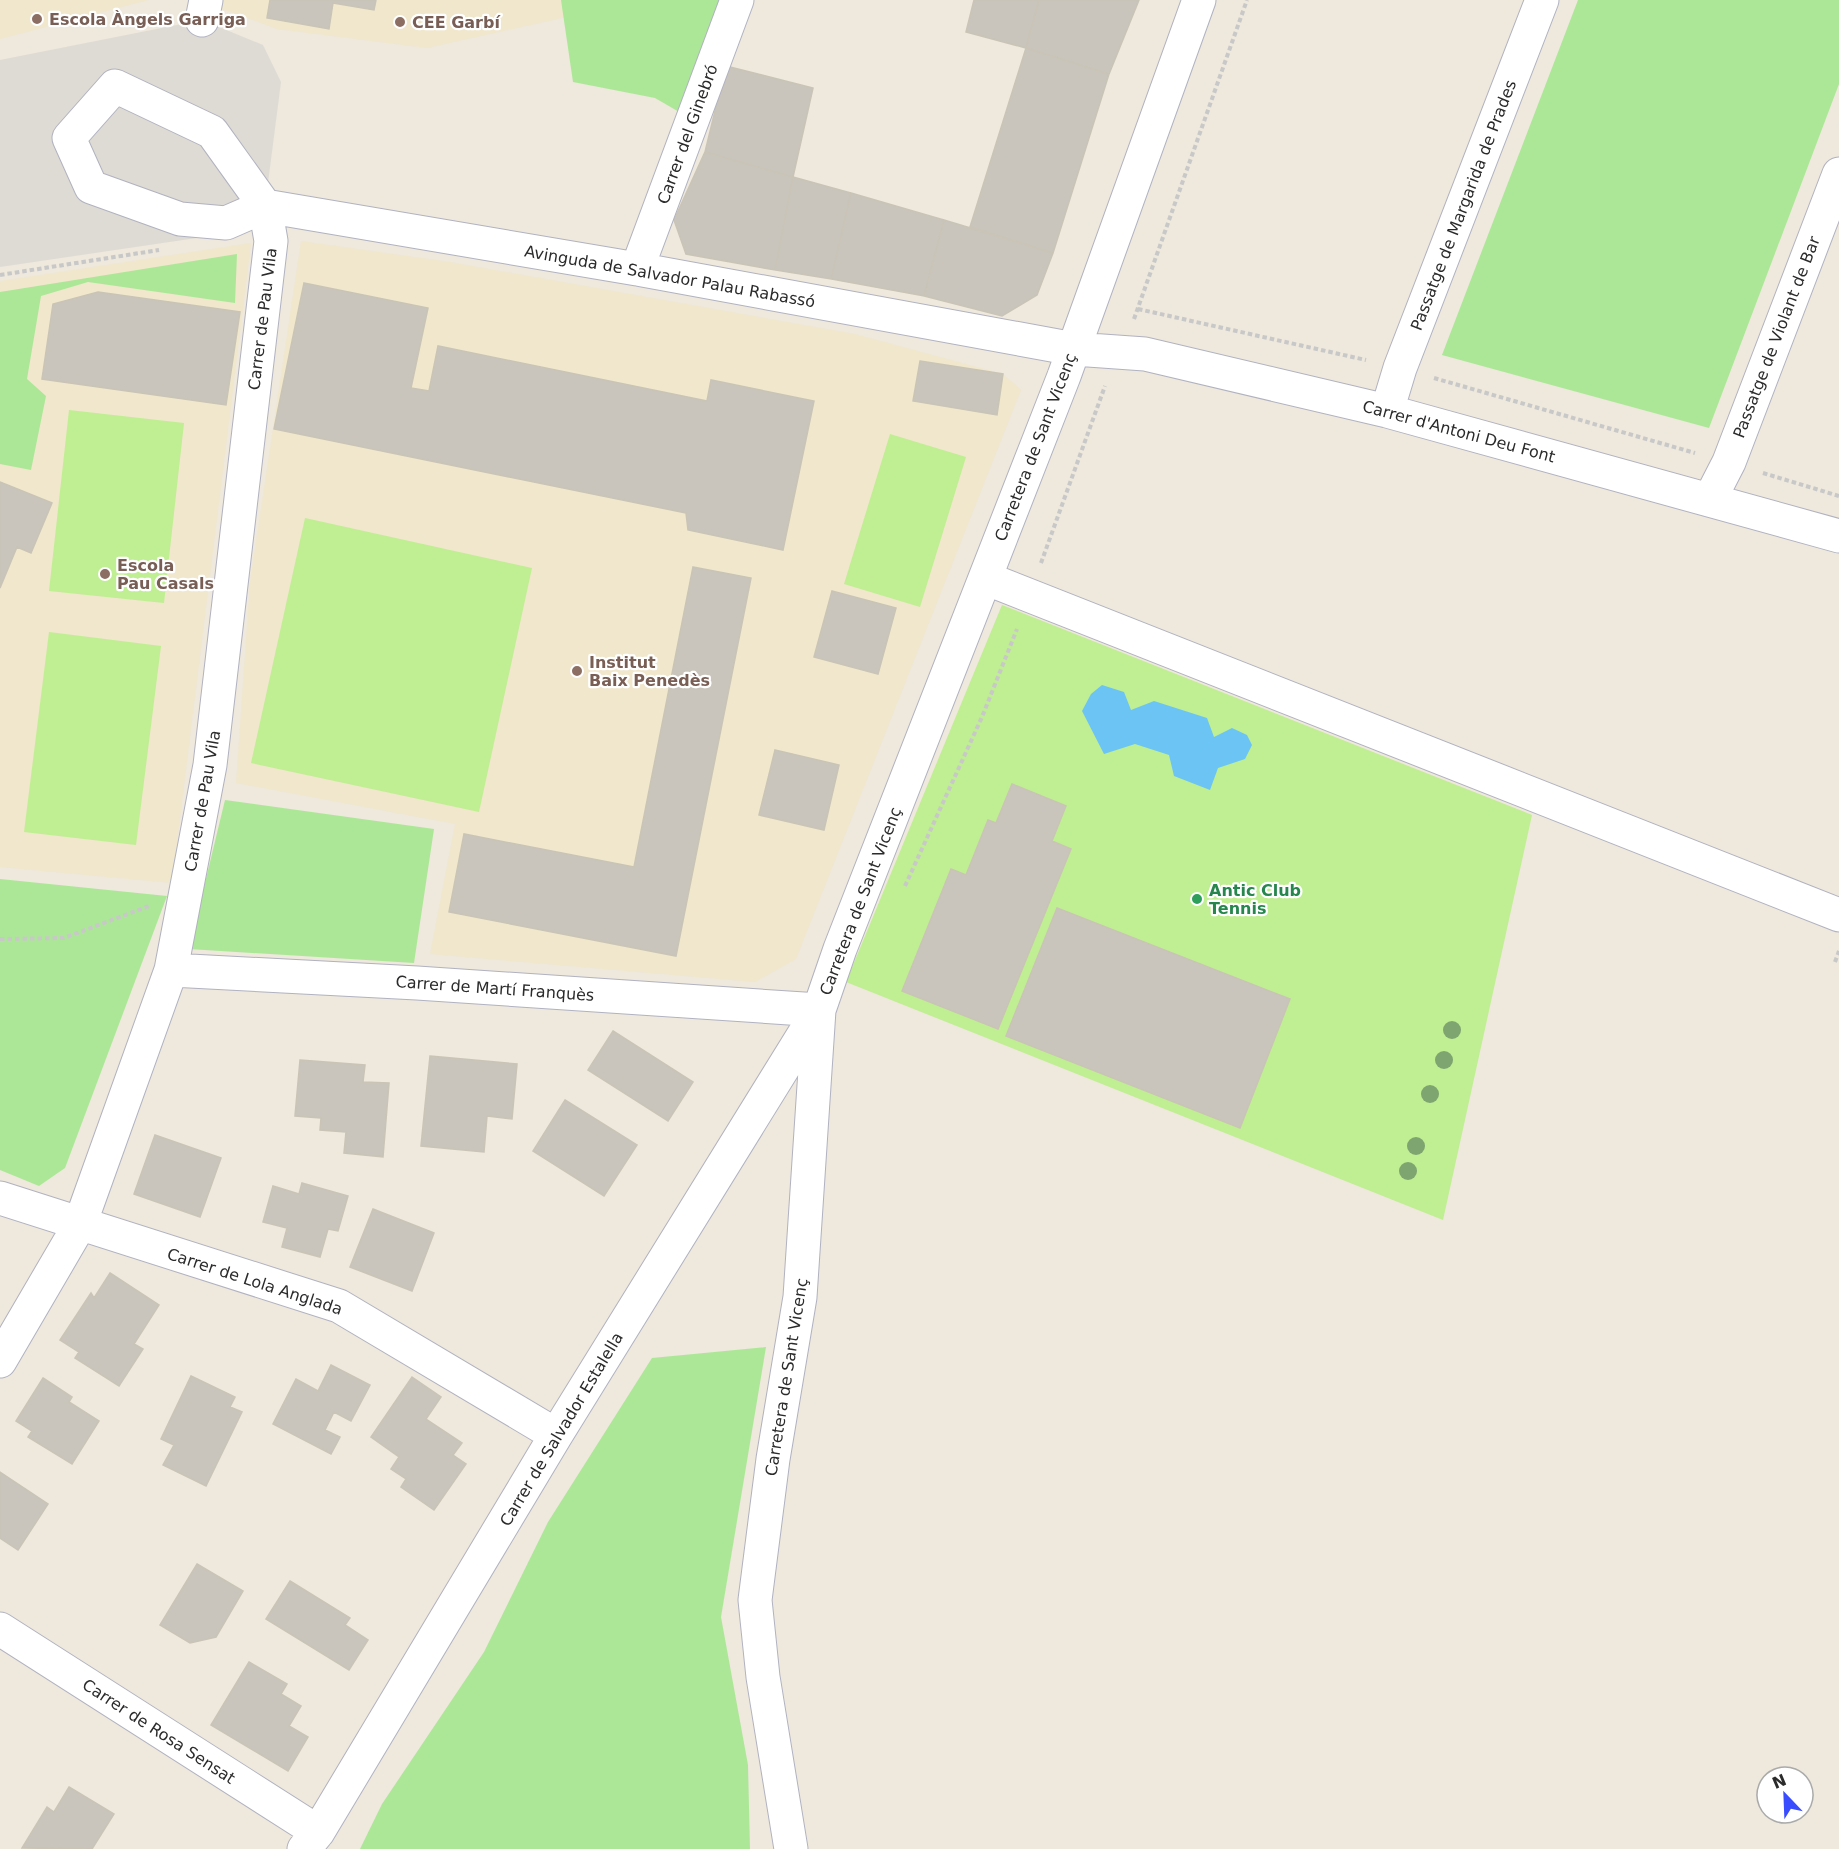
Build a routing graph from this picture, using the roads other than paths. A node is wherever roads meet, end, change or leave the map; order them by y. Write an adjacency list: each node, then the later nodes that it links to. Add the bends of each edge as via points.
1 (737, 0): 6 (street, Carrer del Ginebró)
2 (1199, 0): 7 (street, Carretera de Sant Vicenç)
3 (1542, 0): 8 (street, Passatge de Margarida de Prades, via 1400,368)
4 (1839, 174): 9 (street, Passatge de Violant de Bar, via 1729,462)
5 (265, 206): 5 (street, via 226,223 180,219 91,186 69,138 115,86 212,132); 6 (street, Avinguda de Salvador Palau Rabassó); 13 (street, Carrer de Pau Vila, via 271,241 210,765)
6 (637, 269): 7 (street, Avinguda de Salvador Palau Rabassó)
7 (1074, 349): 8 (street, Carrer d'Antoni Deu Font, via 1119,351); 11 (street, Carretera de Sant Vicenç)
8 (1387, 411): 9 (street, Carrer d'Antoni Deu Font)
9 (1710, 499): 10 (street, Carrer d'Antoni Deu Font)
10 (1839, 536)
11 (985, 578): 12 (street); 14 (street, Carretera de Sant Vicenç)
12 (1839, 915)
13 (171, 970): 14 (street, Carrer de Martí Franquès); 16 (street, Carrer de Pau Vila)
14 (819, 1010): 18 (street, Carrer de Salvador Estalella); 21 (street, Carretera de Sant Vicenç, via 800,1297 772,1459 755,1600)
15 (0, 1198): 16 (street, Carrer de Lola Anglada)
16 (80, 1224): 17 (street, Carrer de Pau Vila); 18 (street, Carrer de Lola Anglada, via 339,1306)
17 (0, 1361)
18 (556, 1435): 20 (street, Carrer de Salvador Estalella)
19 (0, 1629): 20 (street, Carrer de Rosa Sensat)
20 (311, 1841)
21 (790, 1849)

